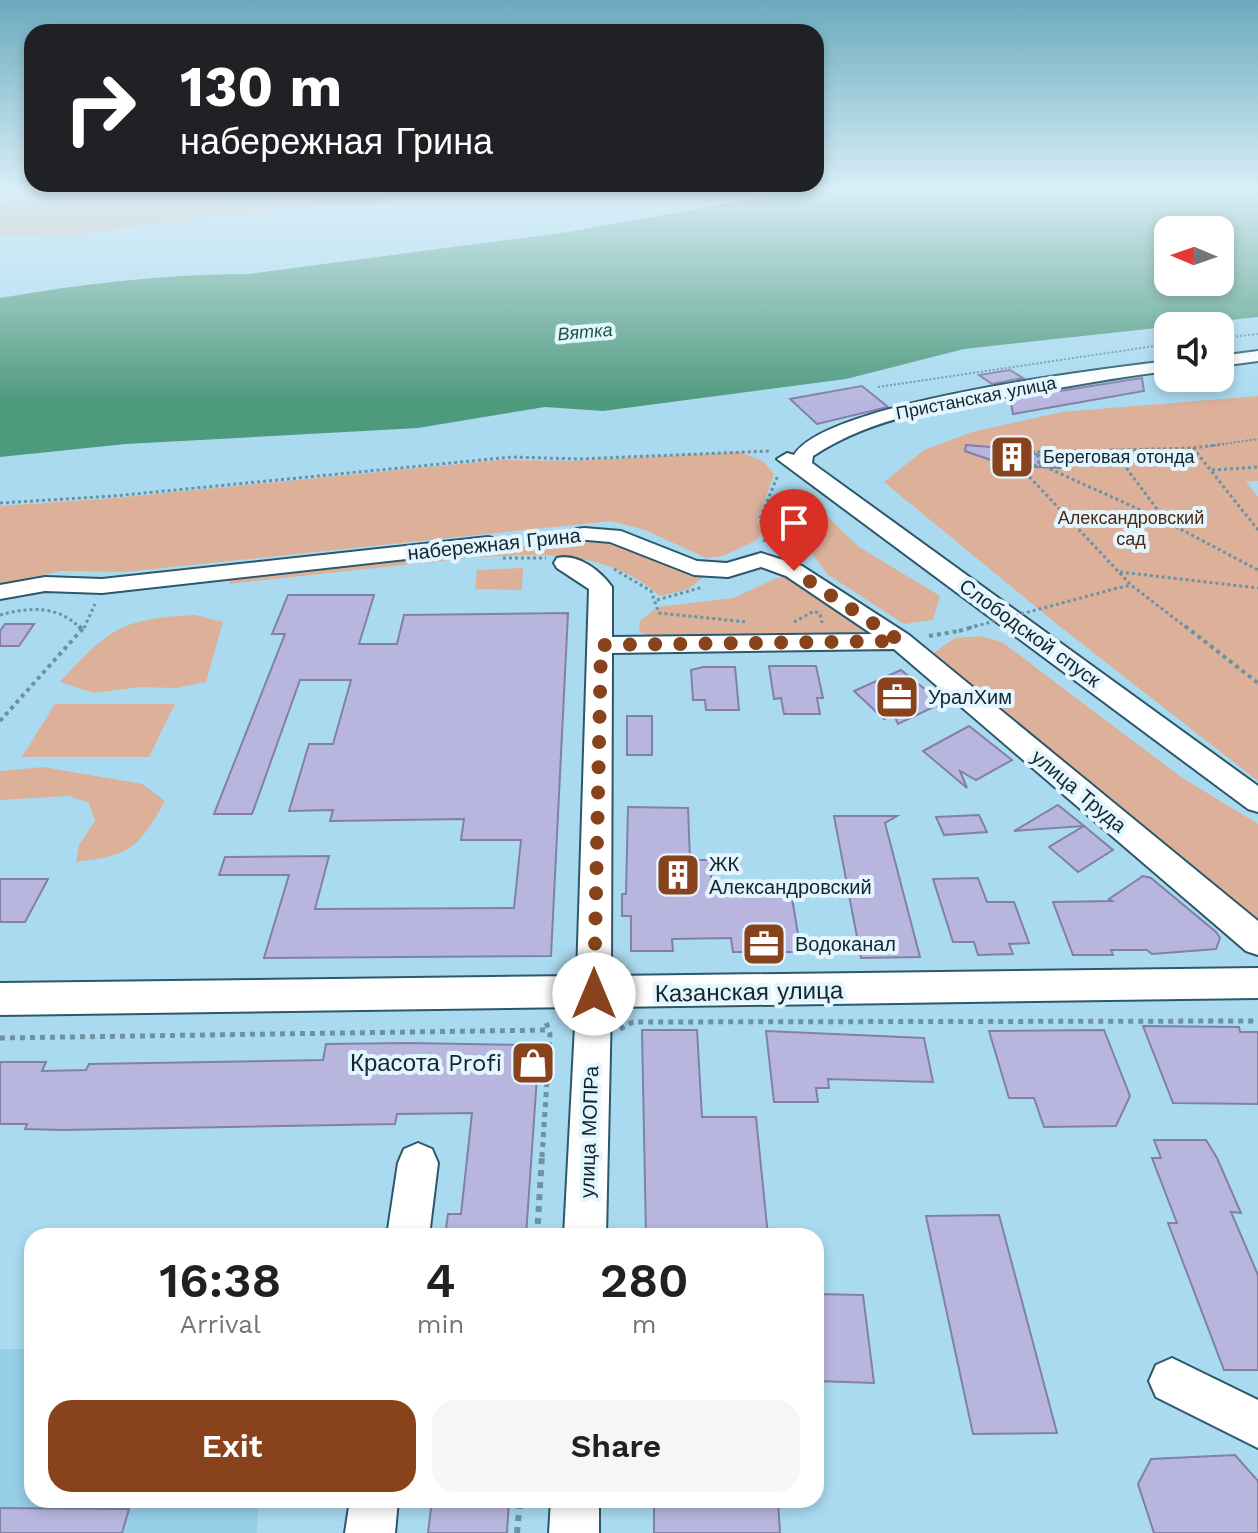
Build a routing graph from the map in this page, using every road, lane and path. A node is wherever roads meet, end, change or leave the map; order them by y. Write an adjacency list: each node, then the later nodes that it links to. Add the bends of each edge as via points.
1 (1258, 334): 2 (path)
2 (1234, 337)
3 (1154, 346): 7 (path)
4 (1258, 356): 5 (street)
5 (1234, 359)
6 (1154, 368): 13 (street, Пристанская улица, via 1088,375 865,421 804,454)
7 (878, 387)
8 (1258, 439): 9 (path)
9 (1193, 448): 10 (path); 16 (path)
10 (1112, 449): 12 (path); 19 (path)
11 (1026, 452): 12 (path)
12 (1037, 452): 14 (path)
13 (786, 458): 18 (path, via 497,458); 44 (street, Слободской спуск)
14 (1039, 464): 19 (path); 27 (path, via 1022,468)
15 (1258, 467): 16 (path)
16 (1212, 470): 20 (path)
17 (776, 478): 22 (path, via 759,521 771,522)
18 (0, 503)
19 (1167, 522): 26 (path)
20 (1258, 530)
21 (584, 534): 23 (path, набережная Грина); 40 (street, набережная Грина, via 613,536 694,568 728,570 761,560 794,571)
22 (764, 543)
23 (492, 551): 24 (path); 30 (street, набережная Грина, via 102,586 45,584)
24 (559, 561): 41 (street, улица МОПРа, via 601,587)
25 (604, 567): 32 (path, via 636,580)
26 (1258, 570)
27 (1117, 571): 28 (path); 29 (path)
28 (1131, 585): 39 (path, bridge); 42 (path)
29 (1258, 588)
30 (0, 592)
31 (674, 598): 32 (path)
32 (657, 600): 35 (path, via 659,613)
33 (94, 608): 38 (path)
34 (0, 615): 38 (path, via 47,609 64,613)
35 (759, 623)
36 (788, 626): 37 (path)
37 (803, 630)
38 (83, 631): 43 (path)
39 (959, 631)
40 (900, 641): 41 (street); 45 (street, улица Труда)
41 (601, 645): 47 (street, улица МОПРа)
42 (1258, 683)
43 (0, 721)
44 (1258, 801)
45 (1258, 941)
46 (1258, 983): 47 (street, Казанская улица)
47 (594, 994): 48 (street, Казанская улица); 57 (street, улица МОПРа)
48 (0, 999)
49 (545, 1019): 51 (path)
50 (1258, 1021): 52 (path, via 633,1022)
51 (548, 1030): 53 (path); 56 (path)
52 (611, 1034)
53 (0, 1038)
54 (418, 1163): 55 (street)
55 (409, 1228)
56 (537, 1228)
57 (585, 1228)
58 (1172, 1381): 59 (street)
59 (1258, 1425)
60 (373, 1508): 63 (street)
61 (519, 1508): 64 (path)
62 (575, 1508): 65 (street)
63 (370, 1533)
64 (517, 1533)
65 (574, 1533)

